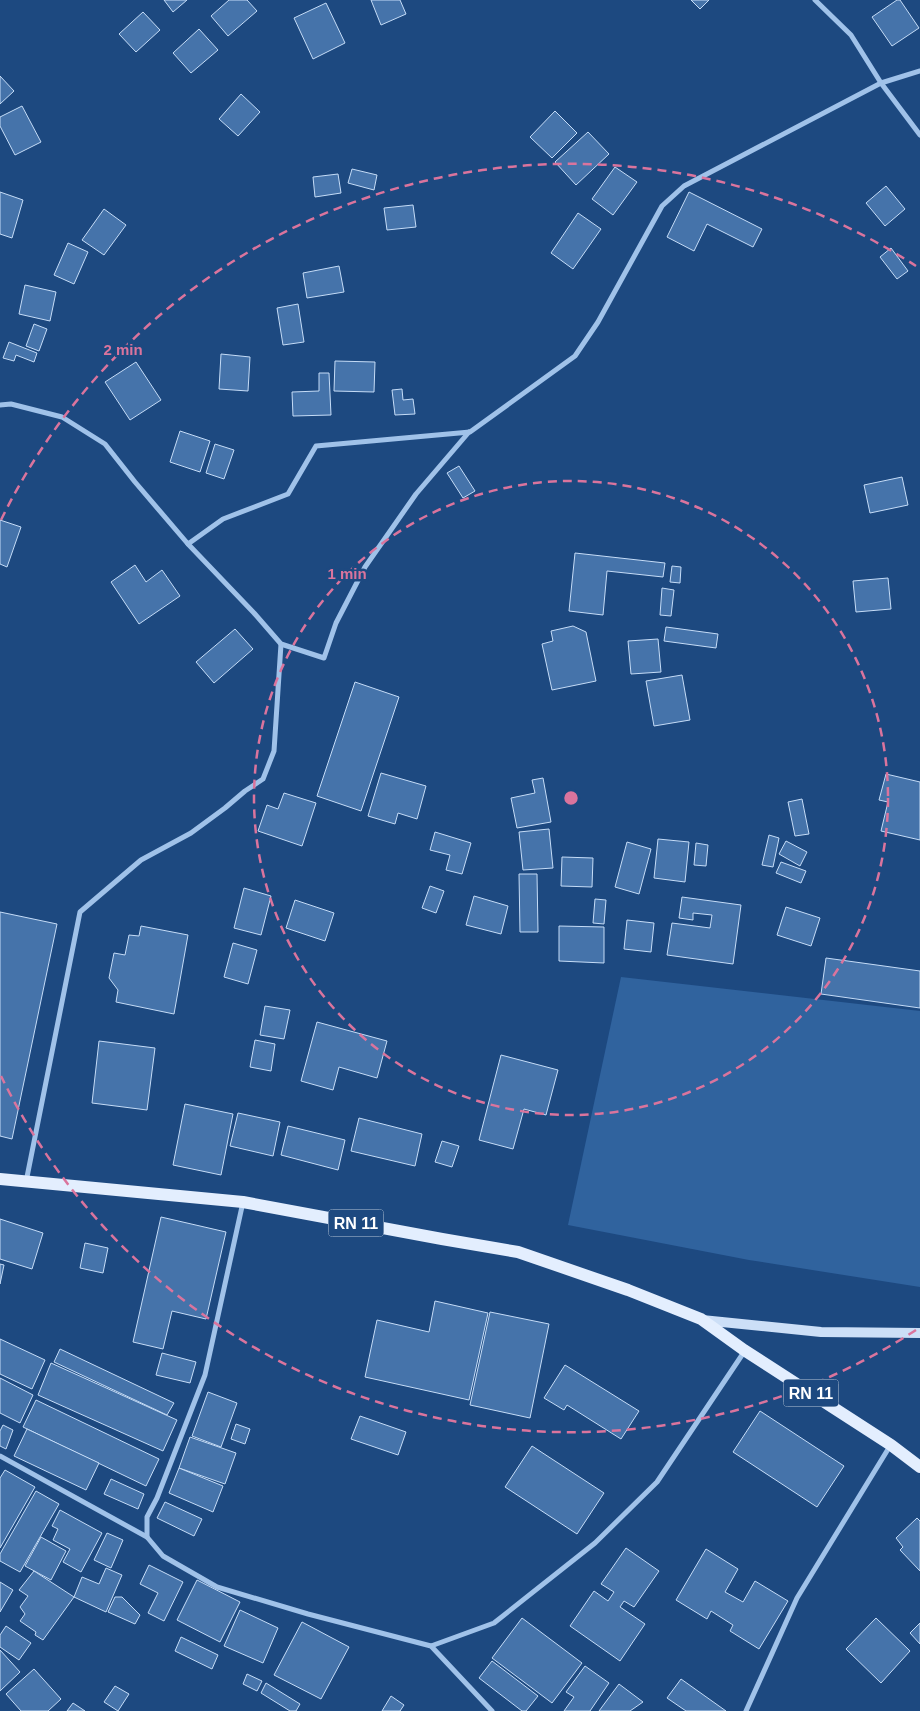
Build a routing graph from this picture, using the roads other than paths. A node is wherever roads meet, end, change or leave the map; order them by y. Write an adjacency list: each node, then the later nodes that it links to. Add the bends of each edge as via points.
1 (815, 0): 3 (street, via 851,35)
2 (920, 70): 3 (street)
3 (881, 83): 4 (street); 6 (street, via 684,186 662,206 598,322 575,356)
4 (920, 135)
5 (0, 405): 7 (street, via 11,404 62,417 105,444)
6 (470, 432): 7 (street, via 316,446 288,494 223,520); 8 (street, via 416,494 365,566 336,623 324,658)
7 (188, 544): 8 (street)
8 (281, 644): 10 (street, via 274,751 263,779 190,833 141,860 80,912)
9 (0, 1179): 10 (main road, RN 11)
10 (26, 1182): 11 (main road, RN 11)
11 (243, 1202): 12 (main road, RN 11, via 518,1252 628,1290); 18 (street, via 205,1375 147,1517)
12 (701, 1320): 13 (main road, via 821,1332); 14 (main road, RN 11)
13 (920, 1333)
14 (744, 1350): 15 (main road, RN 11); 19 (street, via 657,1482 595,1543 494,1623)
15 (891, 1445): 17 (main road, RN 11); 21 (street, via 797,1598)
16 (0, 1456): 18 (street)
17 (920, 1467)
18 (147, 1537): 19 (street, via 163,1556 217,1587)
19 (431, 1646): 20 (street)
20 (492, 1711)
21 (746, 1711)

